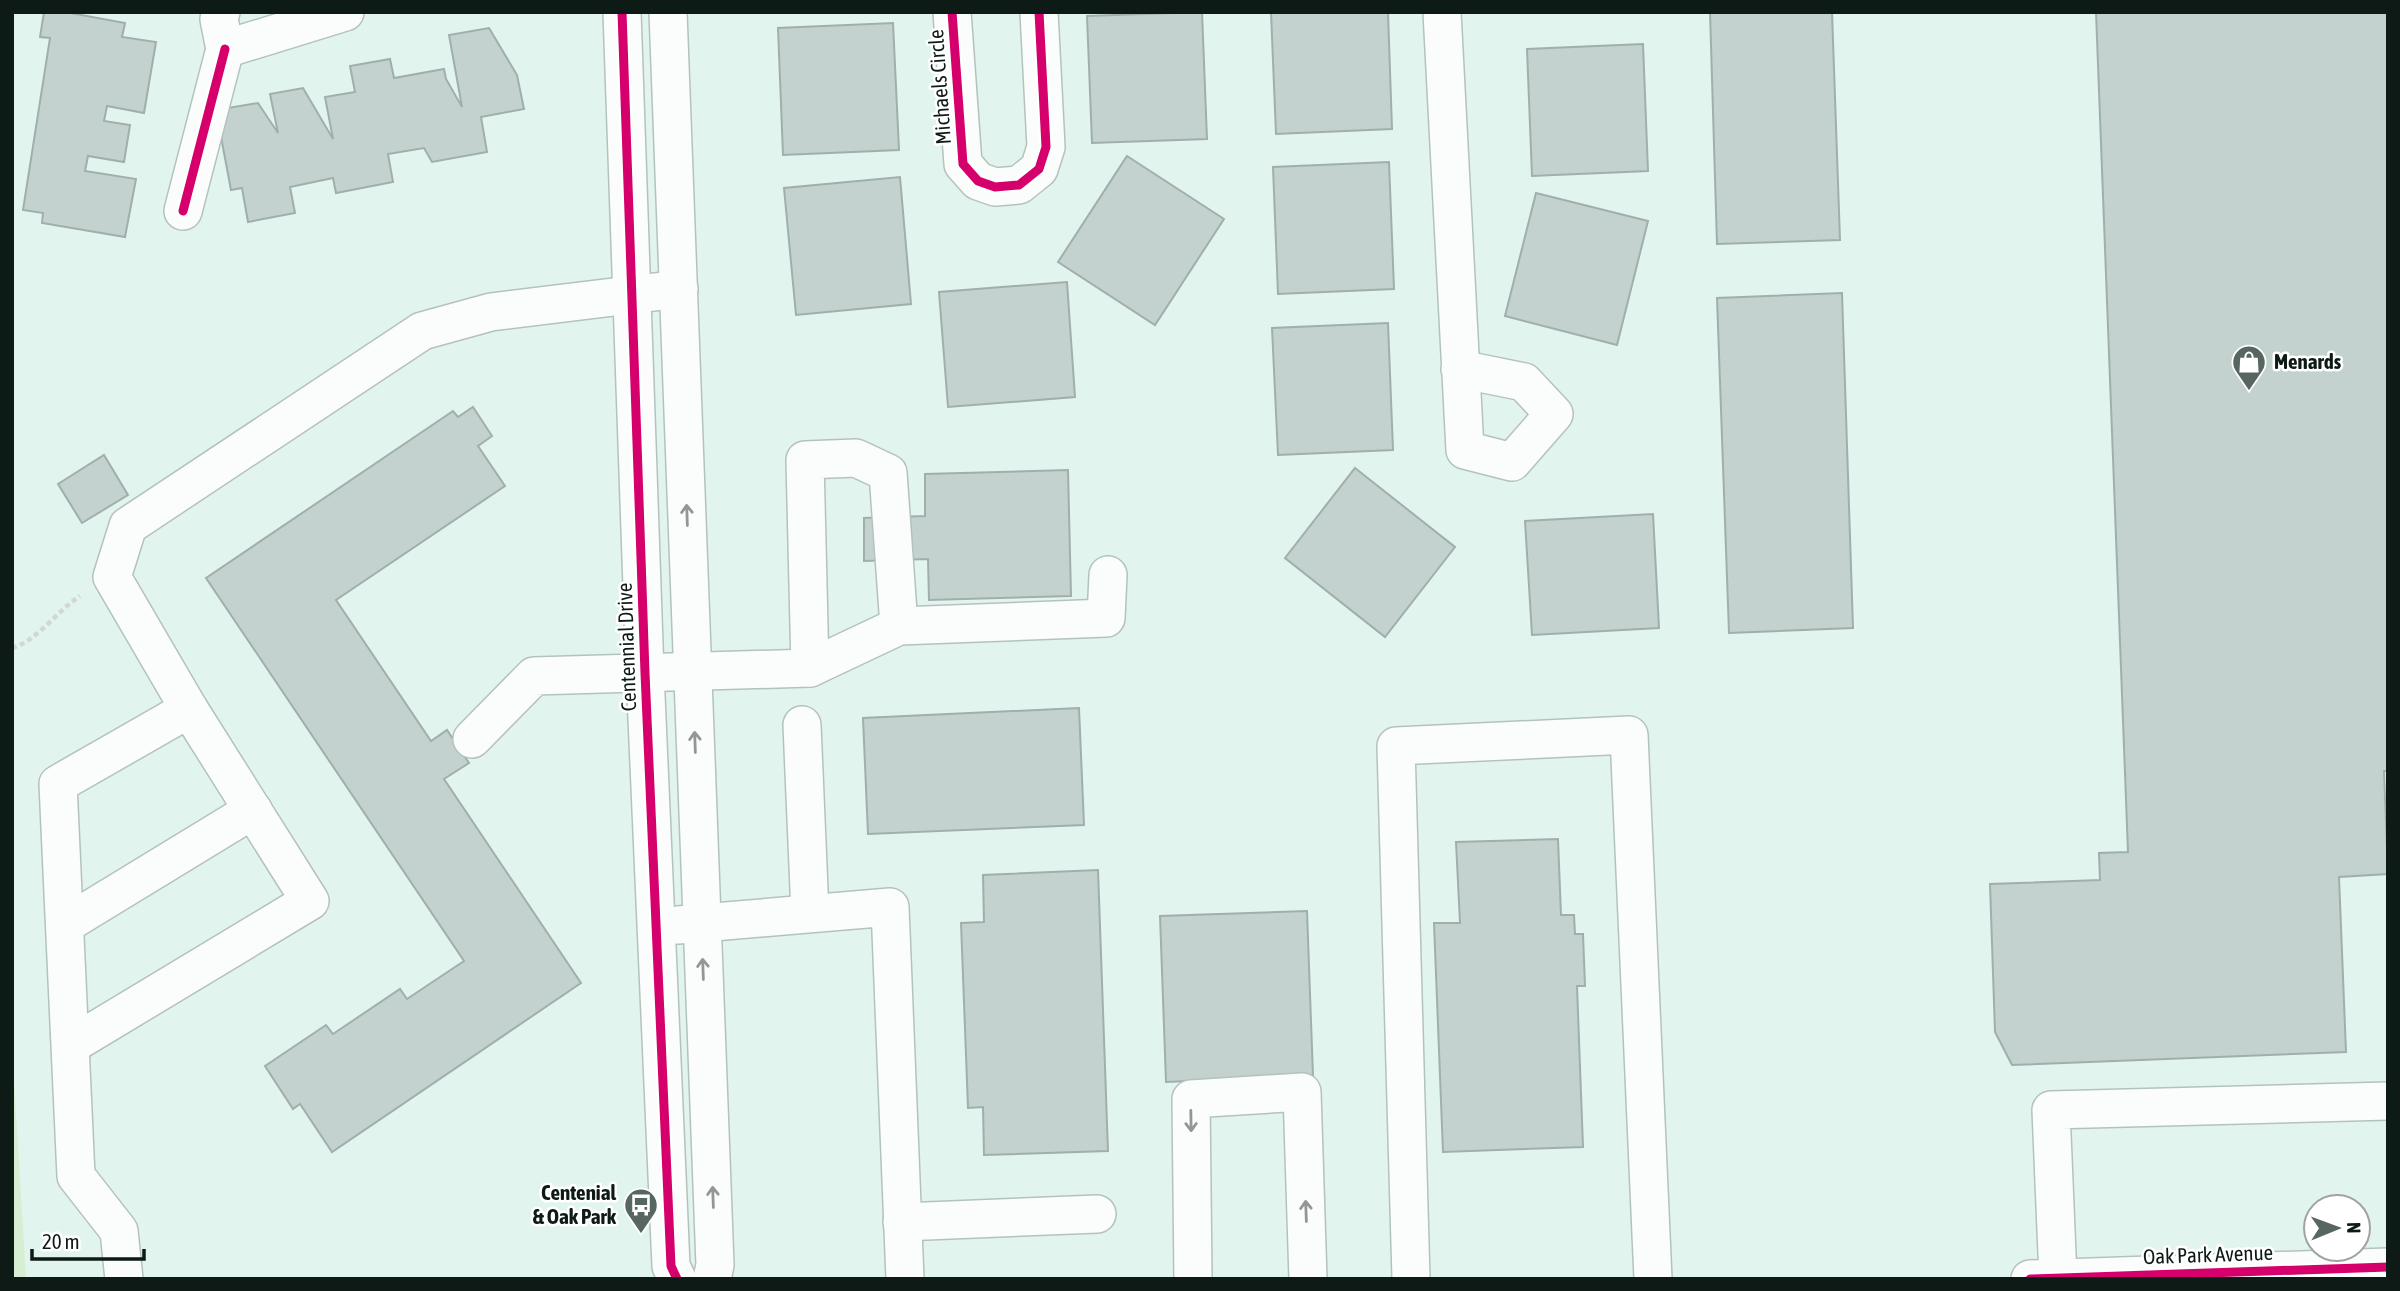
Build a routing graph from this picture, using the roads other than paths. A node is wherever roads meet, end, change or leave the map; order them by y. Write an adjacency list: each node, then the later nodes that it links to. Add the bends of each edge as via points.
1 (221, 12): 8 (street)
2 (345, 12): 8 (street)
3 (622, 12): 11 (street, Centennial Drive)
4 (668, 12): 10 (street)
5 (952, 12): 6 (street, Michaels Circle, via 962,164 978,181 995,187 1018,185 1039,169 1046,147)
6 (1040, 12)
7 (1442, 12): 12 (street)
8 (225, 49): 9 (street)
9 (183, 211)
10 (679, 289): 11 (street); 16 (street, one-way to 10)
11 (633, 295): 17 (street, Centennial Drive); 18 (street, via 491,313 422,331 128,526 112,577)
12 (1460, 369)
13 (1108, 575): 14 (street, via 1106,618)
14 (899, 626): 15 (street); 15 (street, via 888,473 856,458 805,460)
15 (810, 668): 16 (street)
16 (693, 672): 17 (street); 23 (street, one-way to 16)
17 (645, 673): 20 (street, via 534,676); 25 (street, Centennial Drive)
18 (189, 709): 21 (street); 24 (street, via 58,784)
19 (802, 725): 22 (street)
20 (472, 739)
21 (253, 810): 24 (street); 26 (street, via 310,901)
22 (810, 913): 23 (street); 29 (street, via 890,907)
23 (702, 922): 25 (street); 34 (street, one-way to 23, via 716,1265)
24 (66, 924): 26 (street)
25 (656, 927): 33 (street, Centennial Drive, via 671,1266)
26 (71, 1045): 32 (street, via 76,1176 119,1231)
27 (2388, 1101): 31 (street, via 2051,1110)
28 (1097, 1214): 29 (street)
29 (902, 1222): 35 (street)
30 (2388, 1267): 31 (street, Oak Park Avenue)
31 (2044, 1278)
32 (124, 1279)
33 (677, 1279)
34 (712, 1279)
35 (905, 1279)
36 (1193, 1279): 37 (street, one-way to 36, via 1302,1092 1191,1099)
37 (1308, 1279)
38 (1410, 1279): 39 (street, via 1396,746 1629,736)
39 (1653, 1279)

